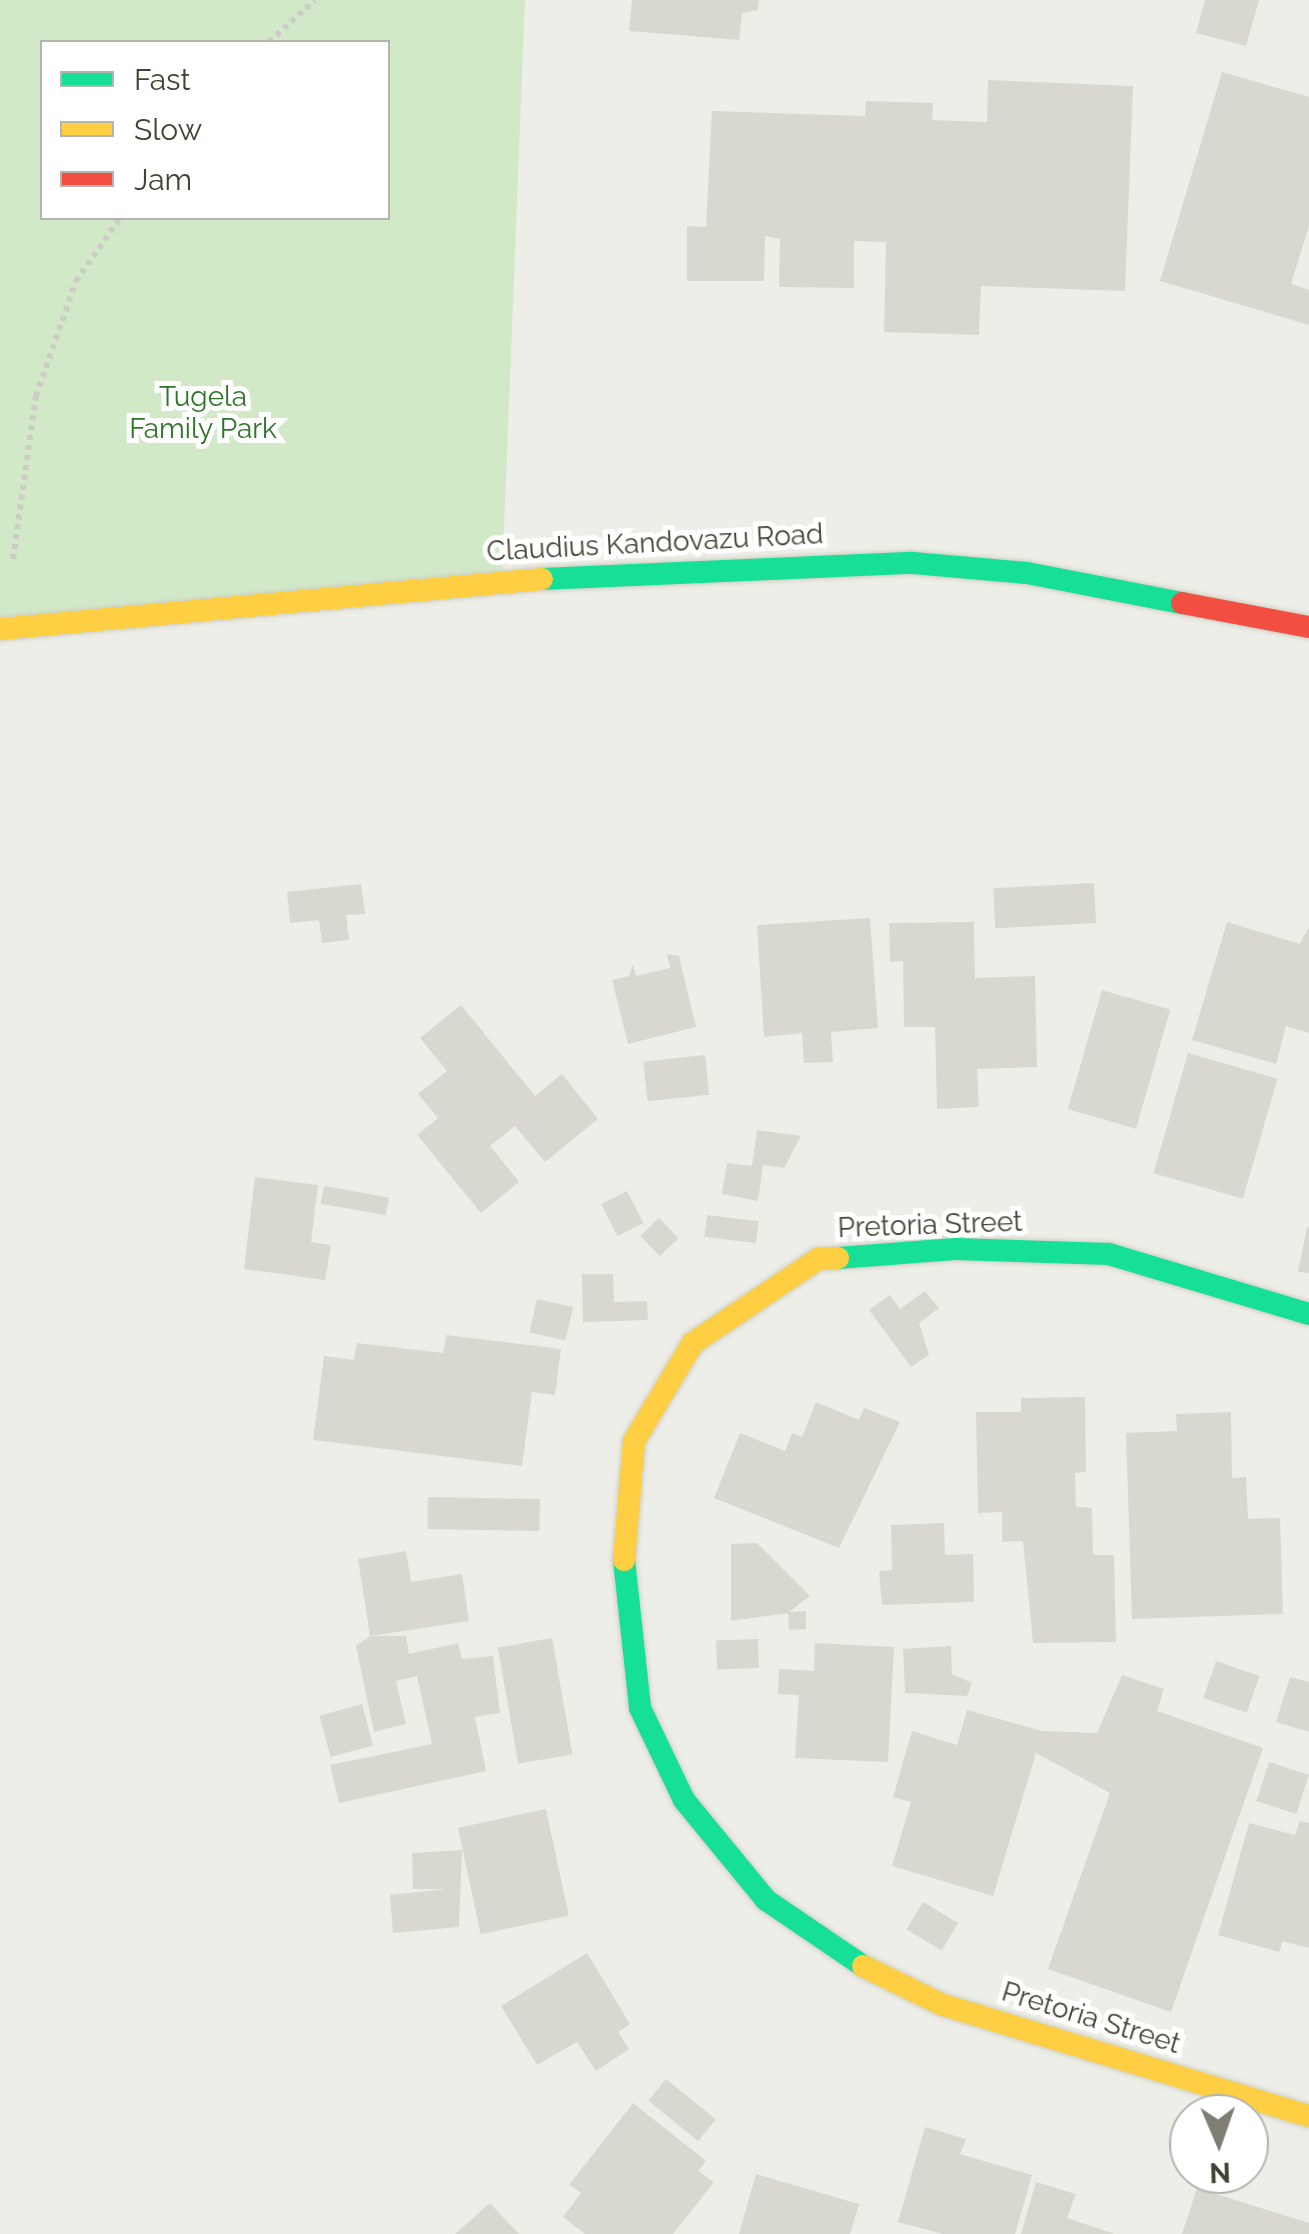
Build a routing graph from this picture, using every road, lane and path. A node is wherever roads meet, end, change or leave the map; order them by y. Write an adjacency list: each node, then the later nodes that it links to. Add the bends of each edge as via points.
1 (315, 0): 2 (path)
2 (271, 40)
3 (119, 220): 5 (path, via 76,281 36,396)
4 (1309, 627): 5 (street, Claudius Kandovazu Road, via 1026,573 860,563 502,581)
5 (1, 629)
6 (1309, 1314): 7 (street, Pretoria Street, via 1108,1254 955,1249 818,1259 693,1343 634,1441 622,1546 640,1708 684,1800 766,1900 830,1950 943,2005)
7 (1309, 2116)

